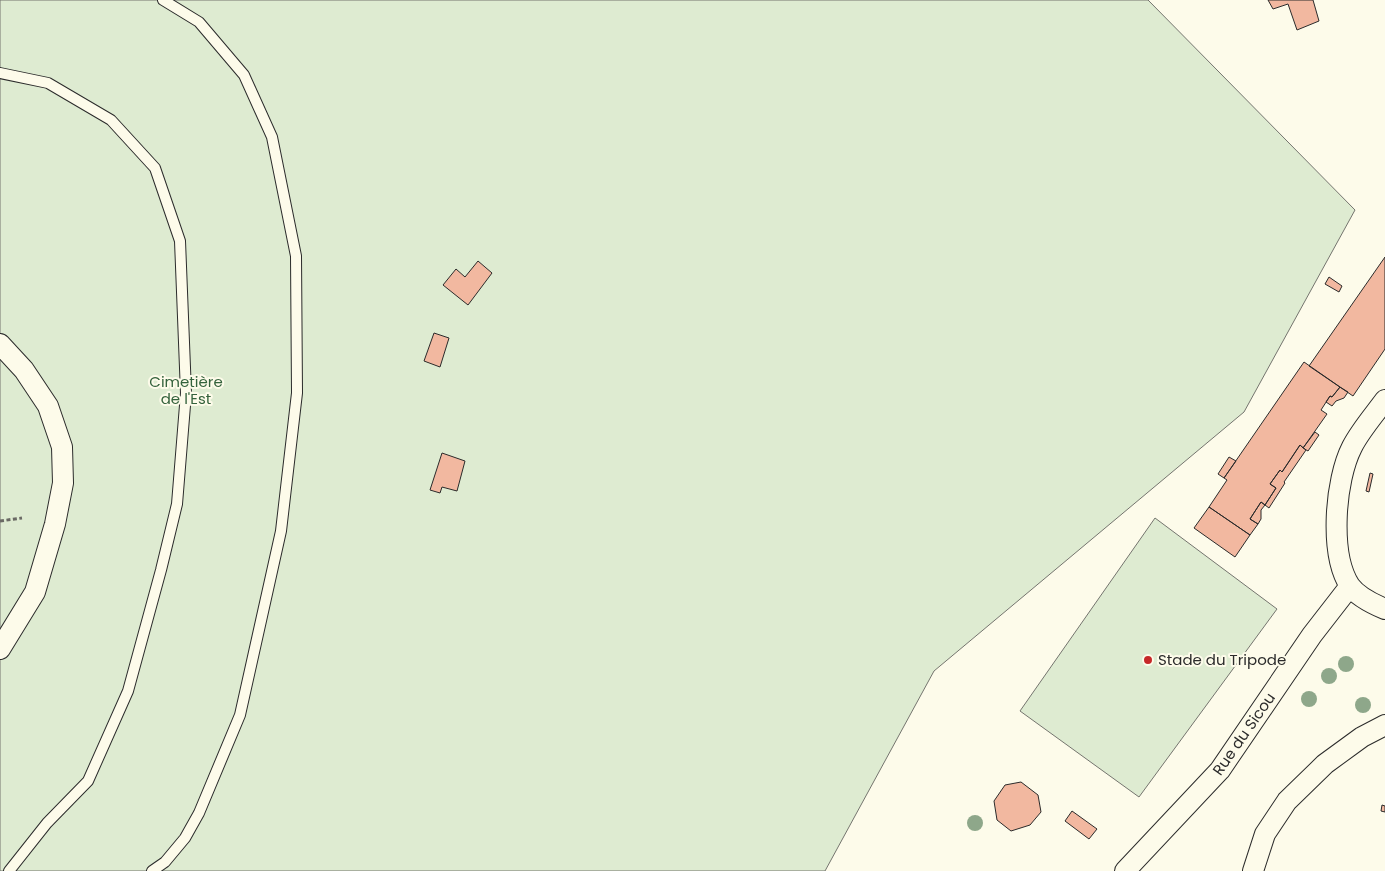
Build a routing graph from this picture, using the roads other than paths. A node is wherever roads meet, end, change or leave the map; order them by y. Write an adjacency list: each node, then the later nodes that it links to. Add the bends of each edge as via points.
1 (163, 0): 10 (lane, via 199,22 244,75 272,137 296,256 297,393 281,531 240,715 185,838 165,862)
2 (0, 74): 9 (lane, via 48,83 111,120 155,168 180,242 186,393 177,504 128,691 88,781 47,822)
3 (0, 344): 7 (street, via 24,370 48,406 62,446 63,484 36,592)
4 (1385, 400): 5 (street, via 1352,448 1340,483 1336,535 1341,564)
5 (1350, 586): 6 (street, via 1368,601); 11 (street, Rue du Sicou, via 1312,635 1220,770)
6 (1385, 609)
7 (0, 649)
8 (1385, 725): 12 (street, via 1325,764 1287,801 1264,834)
9 (9, 871)
10 (152, 871)
11 (1125, 871)
12 (1253, 871)

